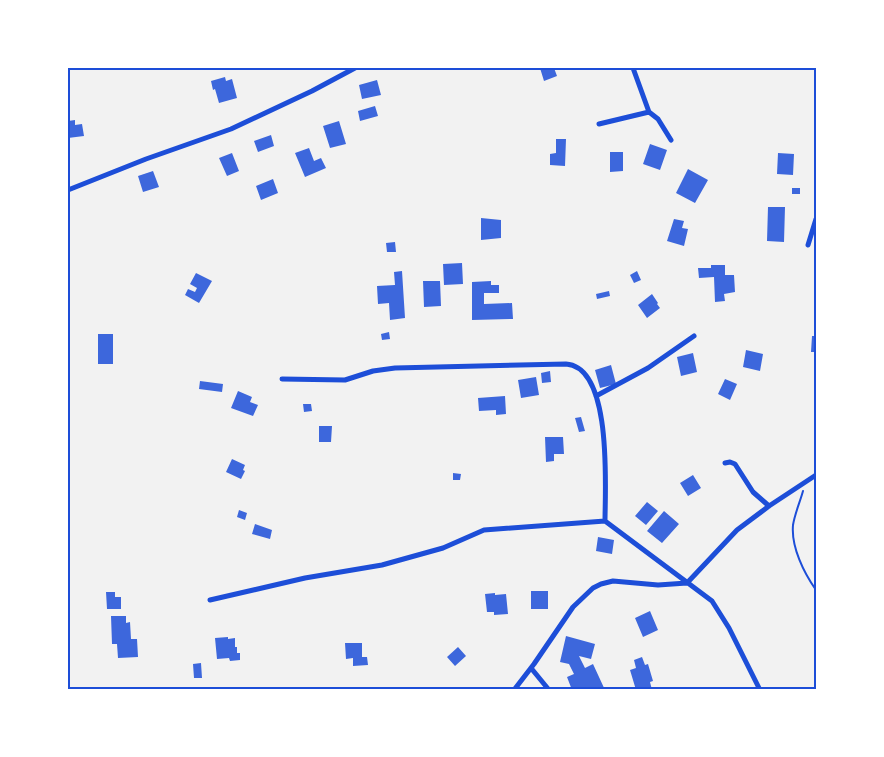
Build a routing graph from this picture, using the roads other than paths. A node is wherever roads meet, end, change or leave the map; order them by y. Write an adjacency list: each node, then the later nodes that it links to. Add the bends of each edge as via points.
1 (355, 68): 6 (street, via 224,132)
2 (633, 68): 3 (street)
3 (649, 112): 4 (street); 5 (street, via 660,121)
4 (599, 124)
5 (671, 140)
6 (68, 190)
7 (816, 219): 8 (street)
8 (808, 246)
9 (694, 336): 11 (street, via 648,368)
10 (282, 380): 11 (street, via 345,380 395,368 566,364 583,371)
11 (596, 396): 15 (street, via 603,418)
12 (725, 463): 14 (street, via 735,464 754,492)
13 (816, 475): 14 (street)
14 (769, 506): 16 (street, via 736,530)
15 (605, 521): 16 (street); 17 (street, via 484,530 443,548 382,565 305,578)
16 (687, 583): 18 (street, via 658,585 621,581 589,590); 21 (street, via 709,598 718,609)
17 (210, 600)
18 (531, 668): 19 (street); 20 (street)
19 (514, 690)
20 (549, 690)
21 (760, 690)

